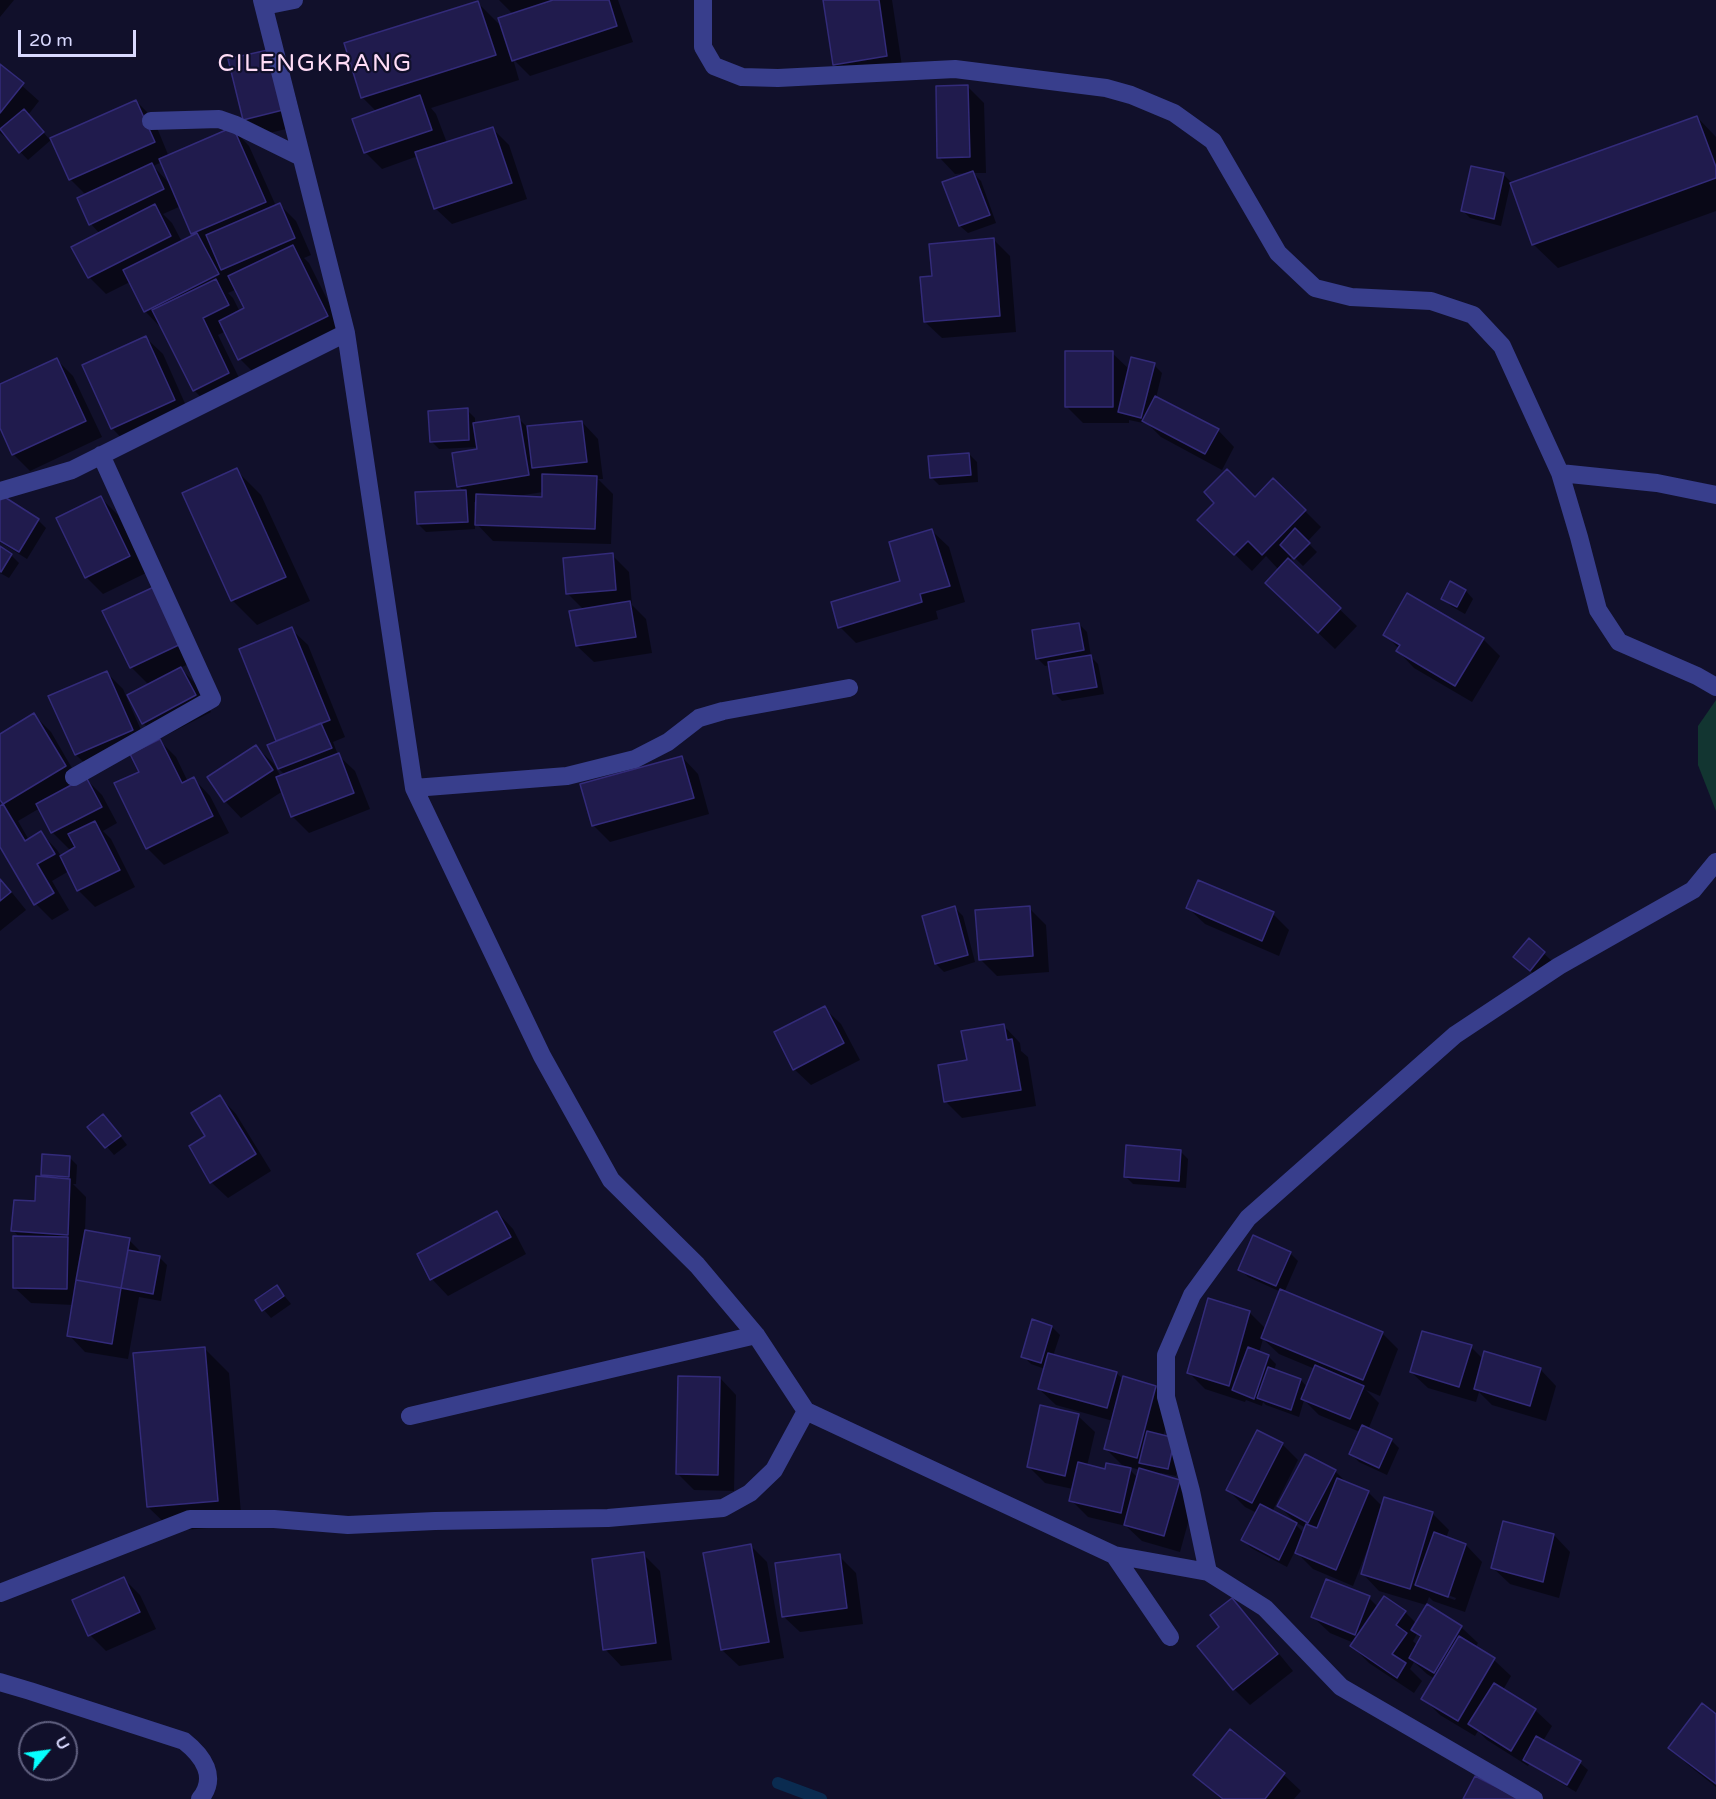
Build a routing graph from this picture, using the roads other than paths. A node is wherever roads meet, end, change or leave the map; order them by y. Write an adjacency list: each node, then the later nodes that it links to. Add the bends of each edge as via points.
1 (294, 0): 3 (street)
2 (703, 0): 8 (street, via 703,47 714,66 742,77 955,69 1106,88 1174,113 1213,141 1278,253 1315,288 1351,297 1431,301 1473,315 1502,346)
3 (263, 3): 5 (street)
4 (151, 121): 5 (street, via 219,119)
5 (301, 157): 6 (street)
6 (346, 333): 7 (street); 14 (street)
7 (101, 455): 9 (street, via 72,470); 13 (street, via 212,699)
8 (1560, 473): 10 (street, via 1657,483); 11 (street, via 1598,610 1619,642)
9 (0, 491)
10 (1716, 495)
11 (1716, 687)
12 (849, 688): 14 (street, via 699,718 668,742 635,759 567,776)
13 (74, 777)
14 (414, 788): 16 (street, via 542,1056 611,1180 697,1265)
15 (1716, 862): 20 (street, via 1693,890 1559,966 1455,1035 1248,1218 1191,1295 1166,1355 1166,1397)
16 (756, 1335): 17 (street); 18 (street)
17 (806, 1411): 19 (street); 21 (street, via 774,1470 750,1493 723,1508 608,1518 348,1525 190,1519)
18 (410, 1416)
19 (1114, 1555): 20 (street); 22 (street)
20 (1208, 1572): 25 (street, via 1265,1608 1341,1687)
21 (0, 1593)
22 (1170, 1637)
23 (0, 1682): 24 (street, via 184,1741 205,1764 207,1787)
24 (200, 1799)
25 (1534, 1799)

